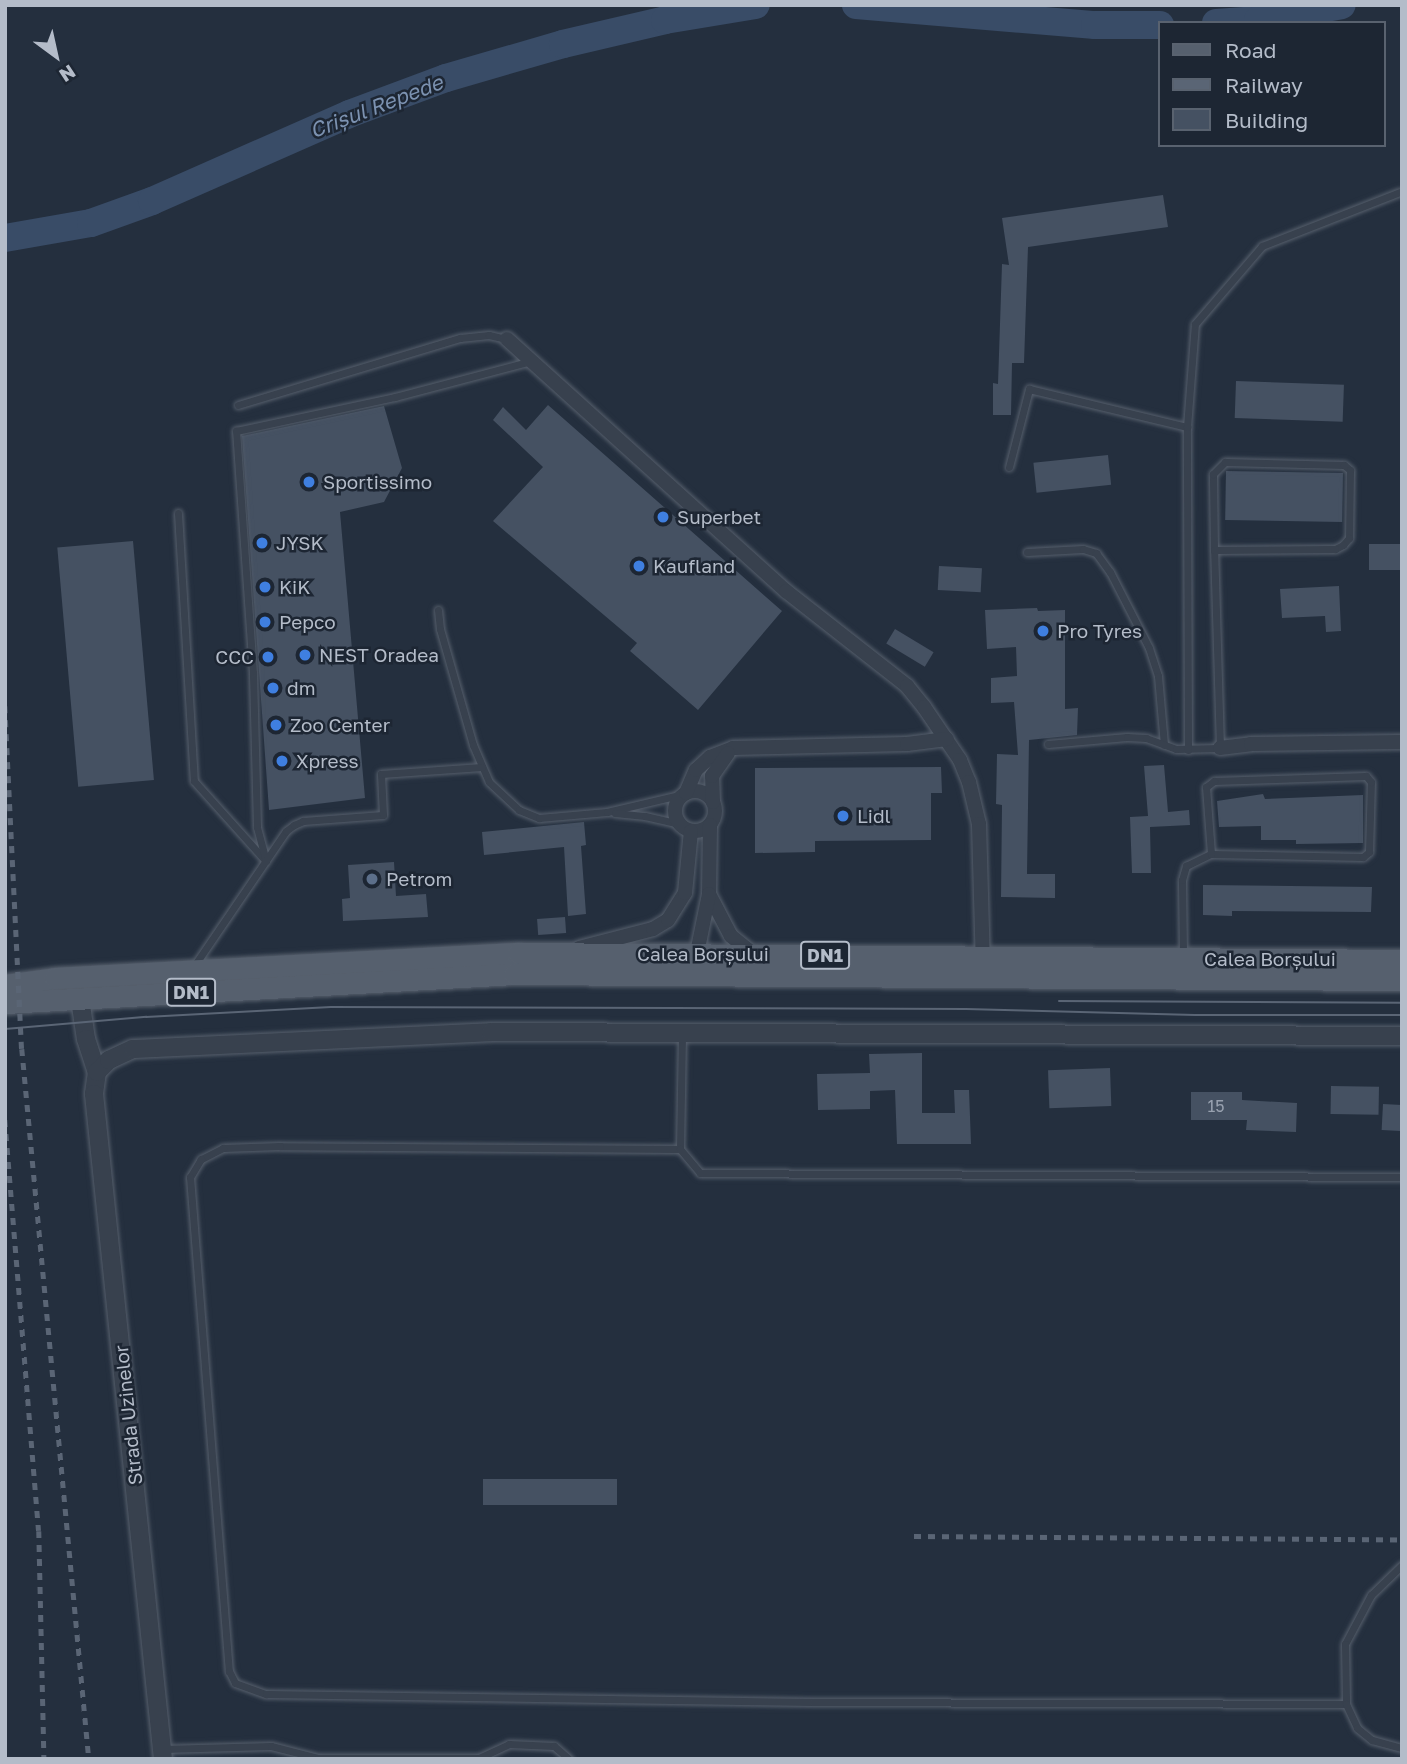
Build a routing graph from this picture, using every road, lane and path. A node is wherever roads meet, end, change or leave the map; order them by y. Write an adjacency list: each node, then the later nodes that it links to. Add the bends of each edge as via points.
1 (1400, 192): 5 (lane, via 1262,246 1195,324)
2 (506, 339): 3 (street); 4 (lane, via 489,335 460,338)
3 (531, 361): 11 (street, via 786,591 907,686); 25 (lane, via 395,397 236,431 253,673 257,827)
4 (238, 405)
5 (1187, 427): 6 (lane, via 1029,389); 17 (lane)
6 (1009, 467)
7 (178, 513): 25 (lane, via 194,781)
8 (1214, 550): 8 (lane, via 1343,545 1349,538 1350,470 1343,465 1225,462 1213,474); 16 (lane)
9 (1027, 552): 14 (lane, via 1083,549 1096,553 1110,572 1149,648 1158,676)
10 (438, 610): 18 (lane, via 459,703)
11 (947, 739): 15 (street); 32 (street, via 969,782 979,824)
12 (1402, 742): 16 (street)
13 (1048, 744): 14 (lane, via 1127,737)
14 (1164, 745): 17 (lane)
15 (733, 748): 19 (street, via 710,757 696,770); 20 (street, via 712,776)
16 (1220, 748): 17 (lane)
17 (1188, 751)
18 (482, 767): 21 (lane, via 505,799 539,818); 25 (lane, via 381,774 383,815 303,821 286,831)
19 (685, 793): 20 (street, via 703,792); 21 (lane); 23 (street, via 674,808)
20 (713, 802): 22 (street, via 715,814)
21 (607, 812): 23 (lane, via 645,816)
22 (710, 825): 23 (street); 26 (street)
23 (685, 828): 27 (street, via 685,893 668,920 653,929)
24 (1211, 854): 24 (lane, via 1206,787 1213,780 1366,776 1371,782 1369,852 1363,857); 29 (lane, via 1186,866 1182,880)
25 (266, 861): 33 (lane)
26 (709, 894): 28 (street, via 731,936); 31 (street)
27 (558, 953): 31 (main road, Calea Borșului / DN1); 33 (main road, Calea Borșului / DN1, via 419,956)
28 (752, 953): 31 (main road, Calea Borșului / DN1); 32 (main road, Calea Borșului / DN1)
29 (1183, 958): 30 (main road, Calea Borșului / DN1); 32 (main road, Calea Borșului / DN1)
30 (1402, 960)
31 (695, 964): 32 (main road, Calea Borșului / DN1); 38 (main road, Calea Borșului / DN1)
32 (983, 968): 36 (main road, Calea Borșului / DN1)
33 (189, 972): 35 (main road, Calea Borșului / DN1)
34 (5, 977): 35 (main road)
35 (55, 978): 37 (main road, Calea Borșului / DN1)
36 (1402, 980)
37 (5, 985)
38 (80, 999): 39 (main road, Calea Borșului / DN1); 42 (street)
39 (5, 1003)
40 (682, 1033): 41 (street); 42 (street, via 491,1031 133,1049 109,1060); 43 (lane)
41 (1402, 1036)
42 (97, 1072): 48 (street, Strada Uzinelor, via 94,1094)
43 (680, 1149): 44 (lane, via 700,1173); 46 (lane, via 222,1147 201,1158 190,1177 229,1671 235,1683 266,1694)
44 (1402, 1177)
45 (1402, 1565): 46 (lane, via 1371,1595 1345,1644)
46 (1346, 1704): 47 (lane, via 1364,1734)
47 (1402, 1748)
48 (163, 1754): 49 (lane, via 271,1746 318,1758 479,1758 509,1744 554,1746)
49 (569, 1759)

